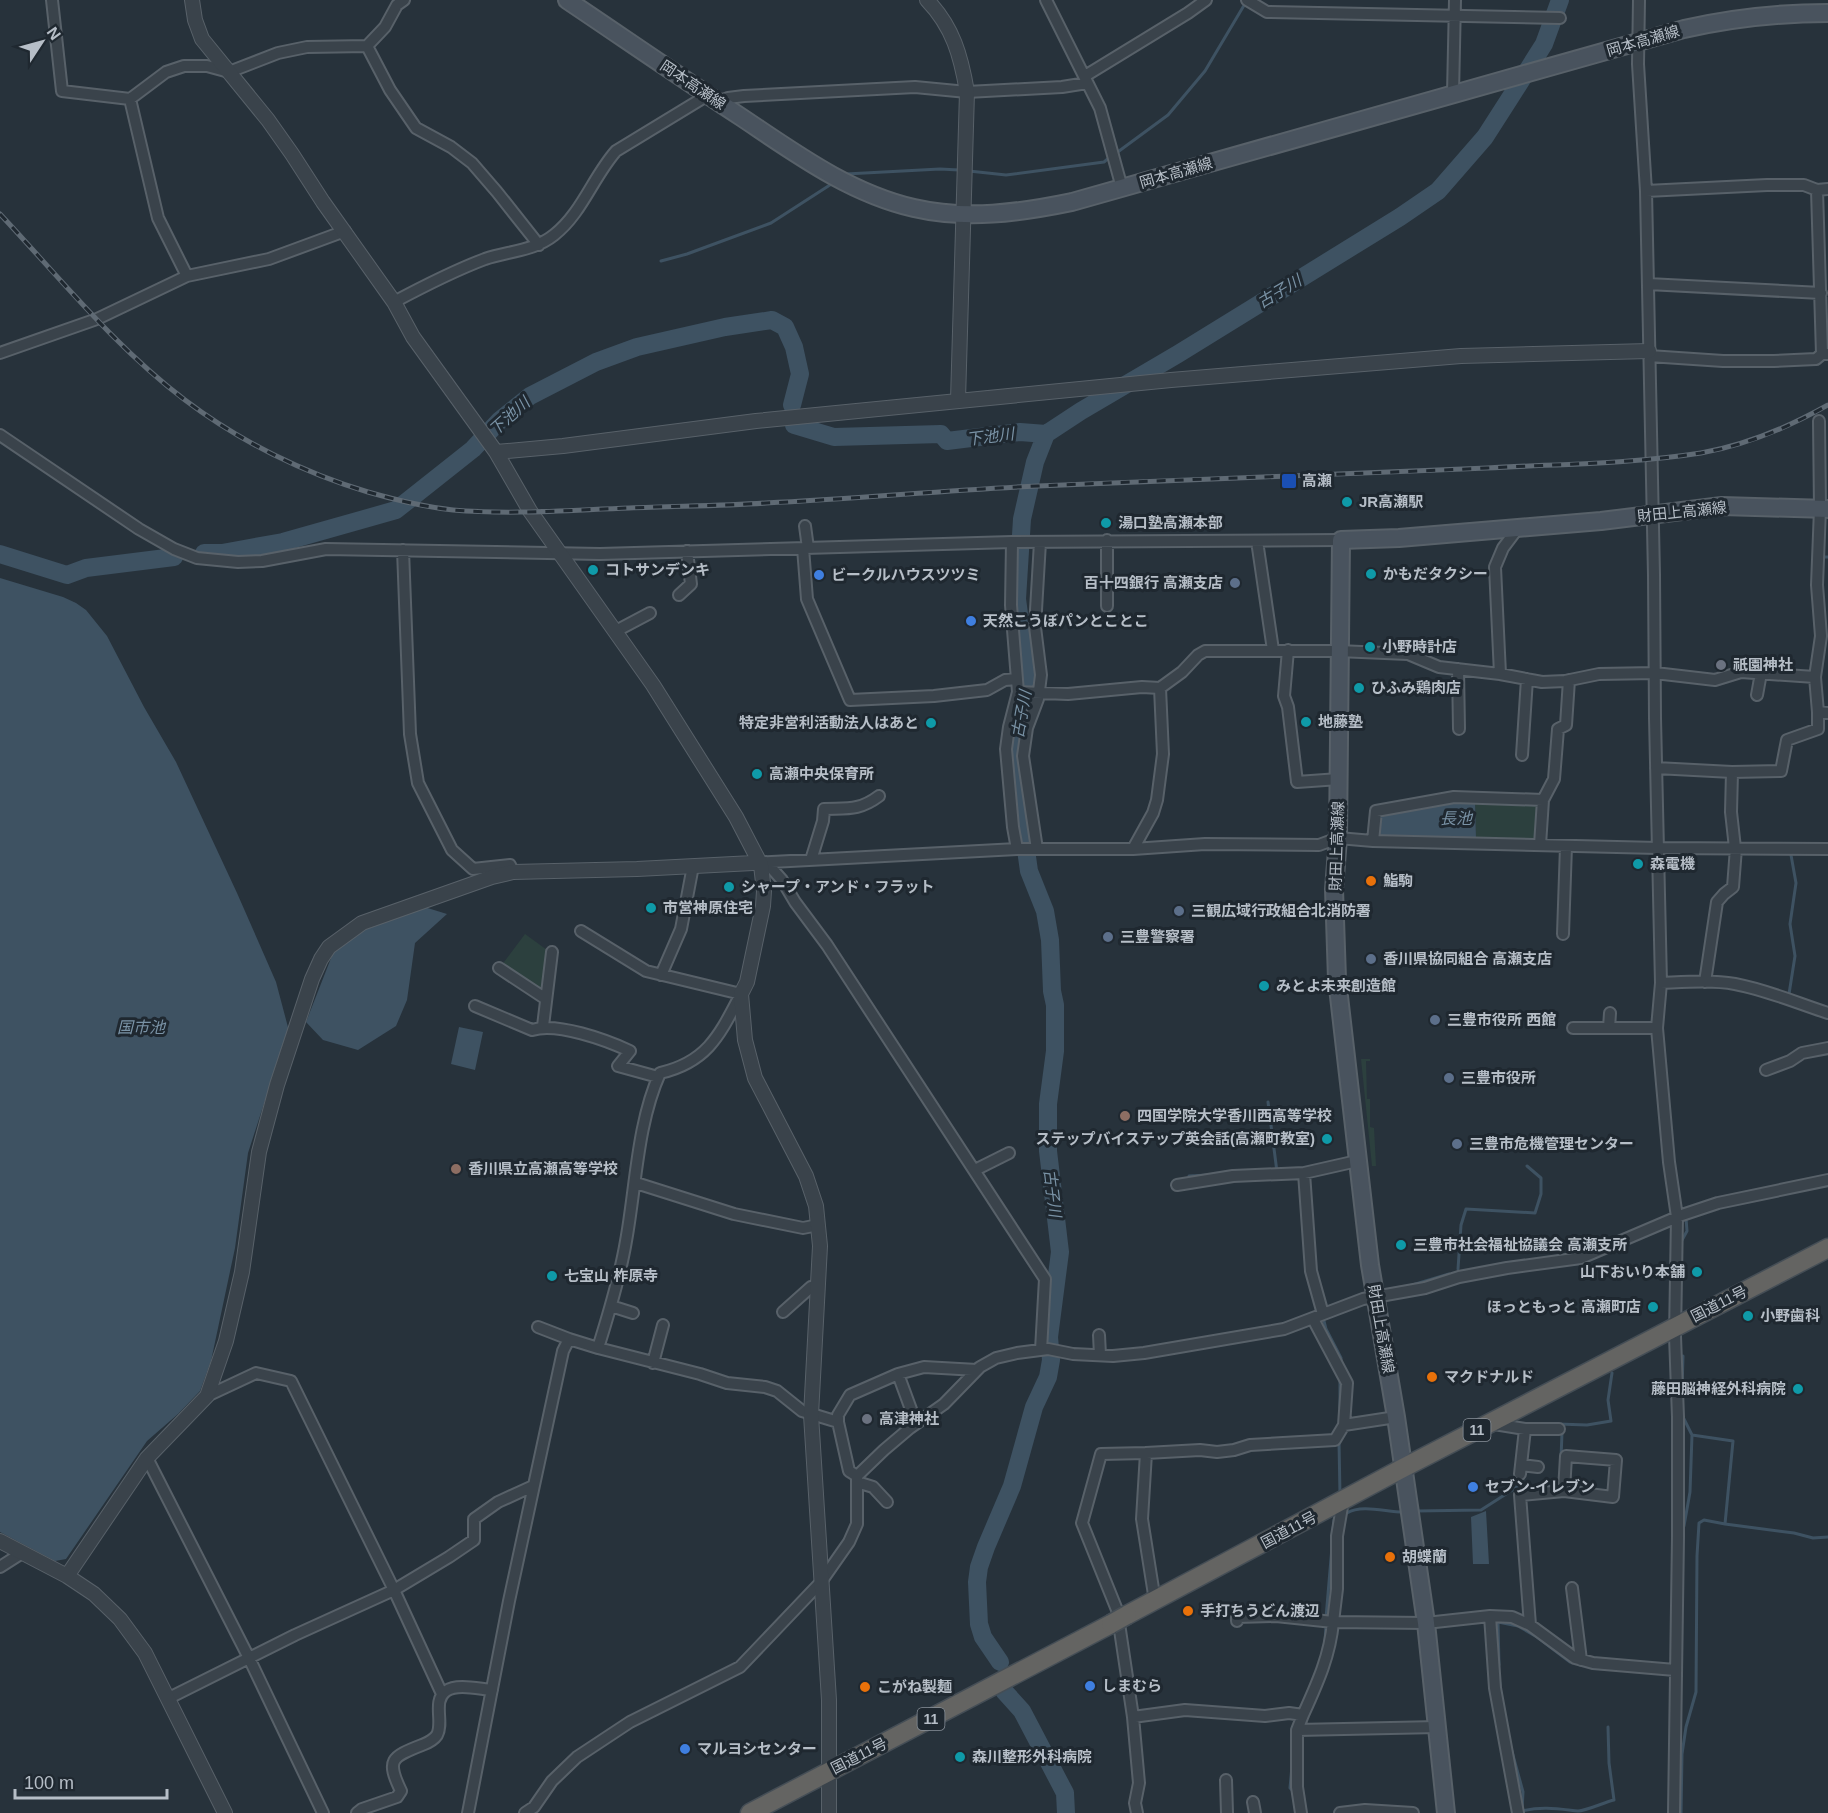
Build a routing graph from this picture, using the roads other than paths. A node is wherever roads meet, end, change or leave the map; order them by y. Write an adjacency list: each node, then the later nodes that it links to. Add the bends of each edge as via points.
1 (52, 0): 21 (street, via 62,91)
2 (192, 0): 17 (street, via 198,32)
3 (404, 0): 16 (street)
4 (567, 0): 22 (main road, 岡本高瀬線)
5 (927, 0): 19 (street, via 941,15 962,59)
6 (1046, 0): 18 (street)
7 (1206, 0): 18 (street)
8 (1247, 0): 13 (street, via 1266,12)
9 (1455, 0): 13 (street)
10 (1639, 0): 15 (street)
11 (1793, 6): 12 (main road, 岡本高瀬線); 15 (main road, 岡本高瀬線)
12 (1828, 13)
13 (1454, 15): 14 (street); 20 (street)
14 (1560, 18)
15 (1638, 42): 20 (main road, 岡本高瀬線); 25 (street)
16 (368, 46): 17 (street, via 278,53); 28 (street, via 390,90 416,128 472,163)
17 (229, 72): 21 (street, via 207,66 184,66 166,72); 27 (street, via 268,120)
18 (1086, 80): 19 (street, via 1062,87); 23 (street, via 1100,108)
19 (967, 92): 22 (street, via 915,87); 26 (street)
20 (1453, 94): 23 (main road, 岡本高瀬線)
21 (130, 99): 29 (street, via 158,218)
22 (713, 99): 26 (main road, 岡本高瀬線, via 801,158 868,193 912,208); 28 (street, via 616,151 576,211)
23 (1122, 188): 26 (main road, 岡本高瀬線, via 1030,211)
24 (1822, 190): 25 (street, via 1804,185 1767,185); 31 (street, via 1816,222)
25 (1646, 191): 30 (street)
26 (962, 213): 36 (street)
27 (345, 231): 29 (street, via 269,259); 32 (street)
28 (540, 245): 32 (street, via 469,266)
29 (187, 276): 33 (street, via 97,319)
30 (1648, 284): 31 (street); 34 (street)
31 (1821, 293): 35 (street)
32 (394, 302): 39 (street, via 413,337)
33 (0, 353)
34 (1649, 354): 35 (street, via 1723,361 1816,359); 36 (street, via 1461,356); 41 (street)
35 (1825, 354)
36 (958, 400): 39 (street)
37 (1819, 421): 40 (street)
38 (0, 435): 50 (street, via 139,529 197,558 238,562 326,549)
39 (496, 452): 52 (street)
40 (1824, 509): 41 (main road, 財田上高瀬線, via 1722,506); 64 (street, via 1817,585 1821,636)
41 (1652, 516): 43 (main road, 財田上高瀬線); 63 (street)
42 (805, 526): 49 (street)
43 (1518, 528): 45 (main road, 財田上高瀬線); 62 (street, via 1495,567)
44 (1107, 540): 46 (street); 48 (street); 54 (street)
45 (1341, 540): 46 (street); 59 (main road, 財田上高瀬線)
46 (1257, 541): 57 (street)
47 (1011, 542): 48 (street); 49 (street); 65 (street)
48 (1040, 542): 70 (street, via 1035,627 1041,675)
49 (806, 548): 51 (street); 65 (street, via 807,599 850,700 987,690 1005,680)
50 (403, 550): 52 (street); 93 (street, via 410,734 418,783 452,850 473,869 510,865)
51 (687, 551): 52 (street); 53 (street, via 691,584)
52 (559, 553): 56 (street)
53 (679, 595)
54 (1107, 606)
55 (650, 613): 56 (street)
56 (616, 632): 91 (street, via 722,793)
57 (1273, 650): 58 (street); 68 (street, via 1205,651)
58 (1288, 650): 59 (street); 77 (street, via 1284,696 1297,782)
59 (1340, 651): 60 (street, via 1408,654 1439,667); 77 (main road, 財田上高瀬線)
60 (1458, 669): 62 (street); 73 (street)
61 (1761, 673): 63 (street, via 1741,672 1715,680); 64 (street); 71 (street)
62 (1500, 674): 66 (street)
63 (1655, 674): 67 (street, via 1599,674); 75 (street)
64 (1815, 677): 72 (street)
65 (1017, 679): 69 (street)
66 (1527, 679): 67 (street); 74 (street)
67 (1569, 680): 79 (street, via 1566,725 1558,729 1554,779)
68 (1160, 688): 70 (street); 88 (street, via 1163,754 1157,800)
69 (1021, 692): 70 (street); 86 (street, via 1006,749)
70 (1038, 692): 87 (street, via 1023,756)
71 (1757, 695)
72 (1823, 712): 76 (street, via 1818,729 1787,740 1781,771)
73 (1459, 729)
74 (1522, 755)
75 (1656, 768): 76 (street); 84 (street)
76 (1732, 772): 85 (street, via 1731,812)
77 (1339, 779): 80 (main road, 財田上高瀬線)
78 (879, 796): 90 (street, via 855,809 824,809)
79 (1543, 800): 81 (street, via 1454,797 1376,811); 82 (street)
80 (1338, 838): 81 (street); 88 (street, via 1319,845 1205,844); 114 (main road, 財田上高瀬線, via 1334,889 1337,979)
81 (1373, 841): 82 (street)
82 (1540, 845): 83 (street)
83 (1566, 846): 84 (street); 95 (street)
84 (1658, 848): 85 (street); 100 (street)
85 (1736, 848): 89 (street); 99 (street, via 1733,887 1717,902)
86 (1017, 849): 87 (street); 90 (street)
87 (1037, 849): 88 (street)
88 (1133, 849)
89 (1828, 849)
90 (810, 860): 91 (street)
91 (760, 863): 92 (street); 101 (street, via 763,906); 115 (street, via 782,880)
92 (693, 866): 93 (street); 98 (street, via 681,929)
93 (513, 872): 140 (street, via 362,923 329,947 321,959 277,1086 259,1152 242,1272 226,1341)
94 (581, 931): 98 (street, via 646,971)
95 (1563, 934)
96 (552, 952): 102 (street)
97 (499, 968): 102 (street)
98 (660, 975): 101 (street)
99 (1705, 982): 100 (street); 105 (street, via 1756,989)
100 (1661, 983): 109 (street)
101 (741, 994): 112 (street, via 718,1038 690,1063); 121 (street, via 752,1069 806,1176)
102 (546, 999): 106 (street)
103 (474, 1006): 106 (street, via 532,1030)
104 (1610, 1013): 108 (street)
105 (1828, 1013)
106 (543, 1026): 112 (street, via 620,1046 630,1051 618,1066)
107 (1574, 1028): 108 (street)
108 (1609, 1028): 109 (street)
109 (1657, 1028): 120 (street)
110 (1828, 1048): 111 (street, via 1802,1053)
111 (1766, 1070)
112 (658, 1077): 118 (street, via 642,1137)
113 (1009, 1153): 115 (street)
114 (1357, 1161): 116 (street); 124 (main road, 財田上高瀬線)
115 (975, 1170): 135 (street, via 1046,1279)
116 (1305, 1173): 119 (street, via 1233,1176); 128 (street)
117 (1828, 1180): 120 (street, via 1718,1203)
118 (636, 1183): 121 (street, via 734,1214 803,1228); 125 (street)
119 (1177, 1185)
120 (1677, 1217): 124 (street, via 1581,1258 1459,1277); 131 (street)
121 (818, 1225): 123 (street)
122 (1828, 1248): 131 (highway, 国道11号 / 11)
123 (818, 1286): 126 (street, via 811,1287); 141 (street)
124 (1375, 1298): 128 (street); 142 (main road, 財田上高瀬線)
125 (611, 1306): 127 (street); 134 (street)
126 (783, 1312)
127 (633, 1313)
128 (1318, 1316): 136 (street, via 1284,1329 1144,1353); 146 (street, via 1347,1383)
129 (663, 1325): 137 (street)
130 (538, 1327): 133 (street)
131 (1676, 1327): 145 (highway, 国道11号 / 11); 173 (street)
132 (1099, 1335): 136 (street)
133 (569, 1339): 134 (street); 154 (street)
134 (598, 1348): 137 (street)
135 (1041, 1350): 136 (street); 138 (street, via 996,1358)
136 (1100, 1355)
137 (652, 1363): 141 (street, via 727,1383 765,1387)
138 (977, 1370): 139 (street, via 924,1367); 144 (street, via 944,1404)
139 (898, 1374): 143 (street, via 850,1395); 144 (street)
140 (207, 1396): 150 (street); 164 (street, via 256,1373 291,1382)
141 (811, 1414): 143 (street); 162 (street)
142 (1396, 1417): 146 (street); 152 (main road, 財田上高瀬線)
143 (838, 1422): 153 (street, via 849,1471)
144 (916, 1423): 153 (street, via 884,1449)
145 (1491, 1423): 147 (street); 152 (highway, 国道11号 / 11)
146 (1344, 1425): 149 (street, via 1335,1440 1250,1445 1217,1452)
147 (1525, 1429): 148 (street); 151 (street, via 1521,1469)
148 (1559, 1429)
149 (1146, 1453): 165 (street, via 1142,1519); 178 (street, via 1101,1454 1082,1523 1116,1610)
150 (147, 1458): 161 (street); 171 (street)
151 (1538, 1467)
152 (1403, 1468): 156 (highway, 国道11号 / 11); 169 (main road, 財田上高瀬線)
153 (857, 1479): 157 (street, via 873,1487); 162 (street, via 857,1524)
154 (533, 1486): 164 (street, via 498,1502 474,1519 474,1540); 174 (street)
155 (1564, 1491): 155 (street, via 1613,1497 1616,1460 1566,1456); 170 (street, via 1520,1495)
156 (1342, 1501): 165 (highway, 国道11号 / 11); 168 (street)
157 (887, 1502)
158 (0, 1541): 159 (street)
159 (22, 1553): 160 (street); 161 (street)
160 (0, 1567)
161 (67, 1576): 176 (street, via 94,1594 120,1619 145,1653)
162 (821, 1582): 181 (street, via 829,1700); 187 (street, via 740,1667 630,1722 577,1757)
163 (1572, 1588): 172 (street)
164 (394, 1590): 171 (street); 175 (street)
165 (1155, 1600): 181 (highway, 国道11号 / 11, bridge)
166 (1490, 1616): 169 (street); 170 (street, via 1512,1617); 196 (street, via 1495,1688)
167 (1237, 1621): 168 (street, via 1237,1617 1276,1616)
168 (1333, 1622): 169 (street); 177 (street, via 1320,1679)
169 (1426, 1623): 179 (main road, 財田上高瀬線)
170 (1530, 1625): 172 (street)
171 (249, 1658): 176 (street); 184 (street)
172 (1581, 1660): 173 (street)
173 (1675, 1670): 197 (street)
174 (492, 1690): 175 (street, via 453,1687); 186 (street)
175 (442, 1694): 185 (street, via 438,1733 430,1742 393,1761 392,1774 401,1791 397,1797)
176 (169, 1698): 183 (street)
177 (1303, 1715): 178 (street, via 1185,1710); 180 (street)
178 (1133, 1716): 190 (street, via 1139,1783)
179 (1438, 1727): 180 (street); 195 (main road, 財田上高瀬線)
180 (1298, 1730): 192 (street, via 1297,1787)
181 (829, 1771): 188 (highway, 国道11号 / 11); 189 (street)
182 (1226, 1779): 191 (street)
183 (225, 1813)
184 (323, 1813)
185 (357, 1813)
186 (468, 1813)
187 (525, 1813)
188 (750, 1813)
189 (829, 1813)
190 (1137, 1813)
191 (1223, 1813)
192 (1301, 1813)
193 (1340, 1813): 194 (street)
194 (1413, 1813)
195 (1446, 1813)
196 (1518, 1813)
197 (1674, 1813)

